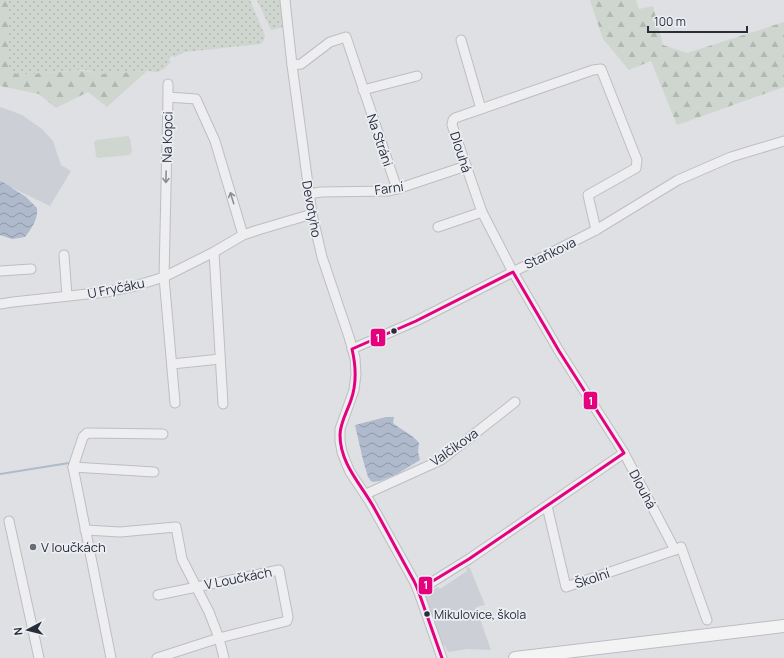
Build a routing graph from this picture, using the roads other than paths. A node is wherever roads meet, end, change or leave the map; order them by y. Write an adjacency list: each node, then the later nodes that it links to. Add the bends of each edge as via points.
1 (285, 0): 3 (street, Devotyho)
2 (460, 40): 8 (street)
3 (292, 65): 6 (street, Na Stráni, via 301,64 330,42 346,37); 12 (street, Devotyho)
4 (417, 76): 6 (street)
5 (168, 84): 7 (street)
6 (363, 90): 11 (street, Na Stráni)
7 (168, 98): 17 (street, Na Kopci, one-way to 7, via 215,141 196,99); 23 (street, Na Kopci, one-way to 23)
8 (481, 109): 10 (street, Dlouhá, via 453,120 452,125); 16 (street, Dlouhá, via 601,69 637,160 636,168 588,195)
9 (784, 141): 16 (street, Staňkova, via 731,157 678,180)
10 (466, 166): 11 (street, Farní); 13 (street, Dlouhá)
11 (397, 190): 12 (street, Farní)
12 (309, 194): 14 (street, Devotyho)
13 (482, 212): 15 (street); 22 (street, Dlouhá)
14 (312, 214): 17 (street); 26 (street, Devotyho, via 322,257)
15 (438, 227)
16 (596, 230): 22 (street, Staňkova)
17 (243, 235): 18 (street)
18 (214, 252): 23 (street); 27 (street)
19 (64, 255): 24 (street)
20 (31, 269): 21 (street)
21 (0, 271)
22 (513, 272): 26 (street, Staňkova, via 416,321); 33 (street, Dlouhá)
23 (164, 278): 24 (street, U Fryčáku, via 106,292); 28 (street, Na Kopci)
24 (67, 296): 25 (street, U Fryčáku)
25 (0, 304)
26 (352, 349): 36 (street, via 356,367 355,383 340,435 347,466)
27 (220, 359): 28 (street); 31 (street)
28 (172, 364): 30 (street, Na Kopci)
29 (515, 402): 36 (street, Valčíkova, via 441,460)
30 (175, 403)
31 (224, 404)
32 (163, 434): 34 (street, via 87,433 83,437)
33 (624, 454): 37 (street); 40 (street, Dlouhá)
34 (73, 467): 35 (street); 39 (street)
35 (154, 472)
36 (366, 494): 42 (street)
37 (548, 506): 40 (street, Školní, via 566,587); 42 (street)
38 (9, 521): 47 (street)
39 (85, 530): 41 (street, V Loučkách, via 120,532 176,527 182,559); 48 (street)
40 (674, 550): 44 (street, Dlouhá, via 682,547)
41 (195, 587): 43 (street, V Loučkách); 46 (street, V Loučkách, via 209,612); 46 (street, V Loučkách, via 279,570 287,621)
42 (418, 590): 51 (street)
43 (158, 595)
44 (706, 620)
45 (784, 626): 52 (main road)
46 (219, 638): 49 (street, V Loučkách); 50 (street, V Loučkách)
47 (39, 658)
48 (111, 658)
49 (157, 658)
50 (224, 658)
51 (442, 658)
52 (515, 658)

